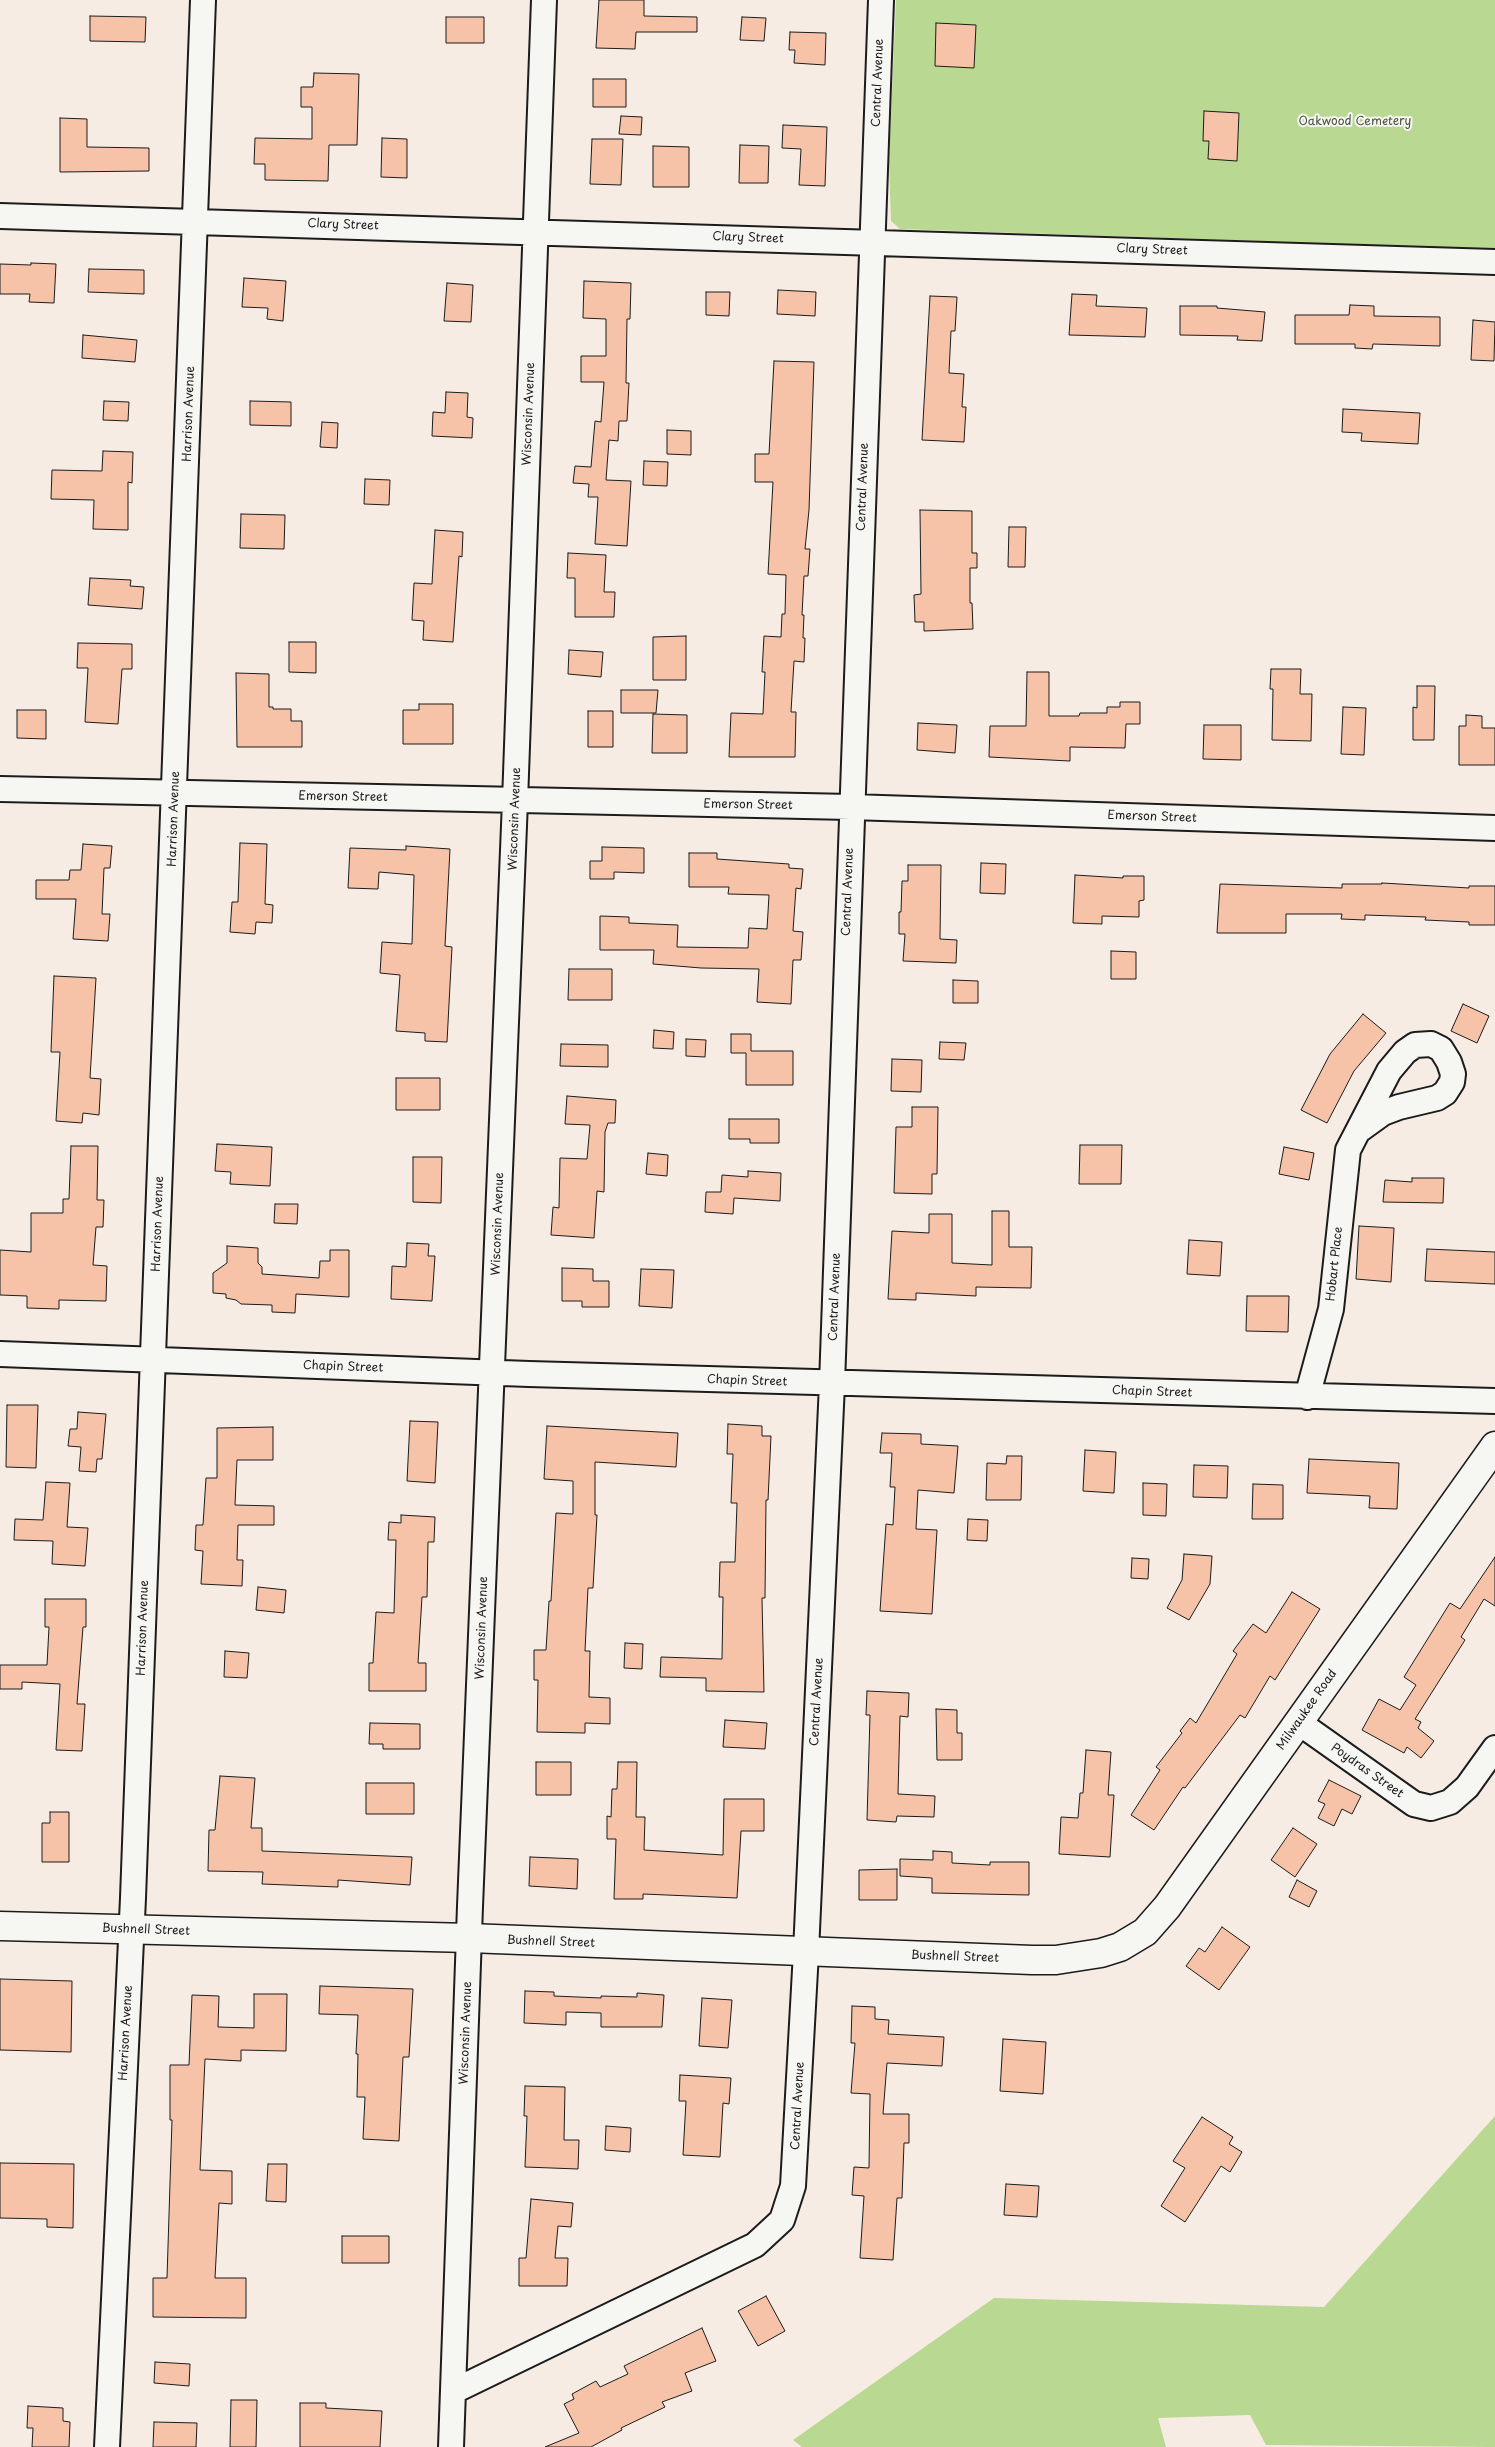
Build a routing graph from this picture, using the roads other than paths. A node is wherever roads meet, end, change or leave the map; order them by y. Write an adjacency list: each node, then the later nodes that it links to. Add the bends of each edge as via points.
1 (203, 0): 5 (street, Harrison Avenue)
2 (544, 0): 6 (street, Wisconsin Avenue)
3 (881, 0): 7 (street, Central Avenue)
4 (0, 216): 5 (street, Clary Street)
5 (196, 221): 6 (street, Clary Street); 10 (street, Harrison Avenue)
6 (534, 232): 7 (street, Clary Street); 11 (street, Wisconsin Avenue)
7 (872, 241): 8 (street, Clary Street); 12 (street, Central Avenue)
8 (1495, 262)
9 (0, 789): 10 (street, Emerson Street)
10 (175, 793): 11 (street, Emerson Street); 16 (street, Harrison Avenue)
11 (515, 801): 12 (street, Emerson Street); 17 (street, Wisconsin Avenue)
12 (851, 807): 13 (street, Emerson Street); 18 (street, Central Avenue)
13 (1495, 828)
14 (1358, 1131): 19 (street, Hobart Place, via 1348,1150 1331,1309)
15 (0, 1354): 16 (street, Chapin Street)
16 (153, 1360): 17 (street, Chapin Street); 25 (street, Harrison Avenue)
17 (492, 1373): 18 (street, Chapin Street); 26 (street, Wisconsin Avenue)
18 (832, 1384): 19 (street, Chapin Street); 27 (street, Central Avenue)
19 (1307, 1397): 20 (street, Chapin Street)
20 (1495, 1401)
21 (1495, 1446): 22 (street, Milwaukee Road)
22 (1298, 1722): 23 (street, Poydras Street, via 1414,1804 1431,1808 1450,1802 1467,1787); 28 (street, Milwaukee Road, via 1167,1907 1145,1932 1120,1947)
23 (1495, 1748)
24 (0, 1926): 25 (street, Bushnell Street)
25 (131, 1929): 26 (street, Bushnell Street); 30 (street, Harrison Avenue)
26 (469, 1938): 27 (street, Bushnell Street); 29 (street, Wisconsin Avenue)
27 (806, 1952): 28 (street, Bushnell Street, via 1032,1960); 29 (street, Central Avenue, via 794,2186 782,2220 755,2245)
28 (1101, 1953)
29 (454, 2391): 31 (street, Wisconsin Avenue)
30 (107, 2447)
31 (451, 2447)

